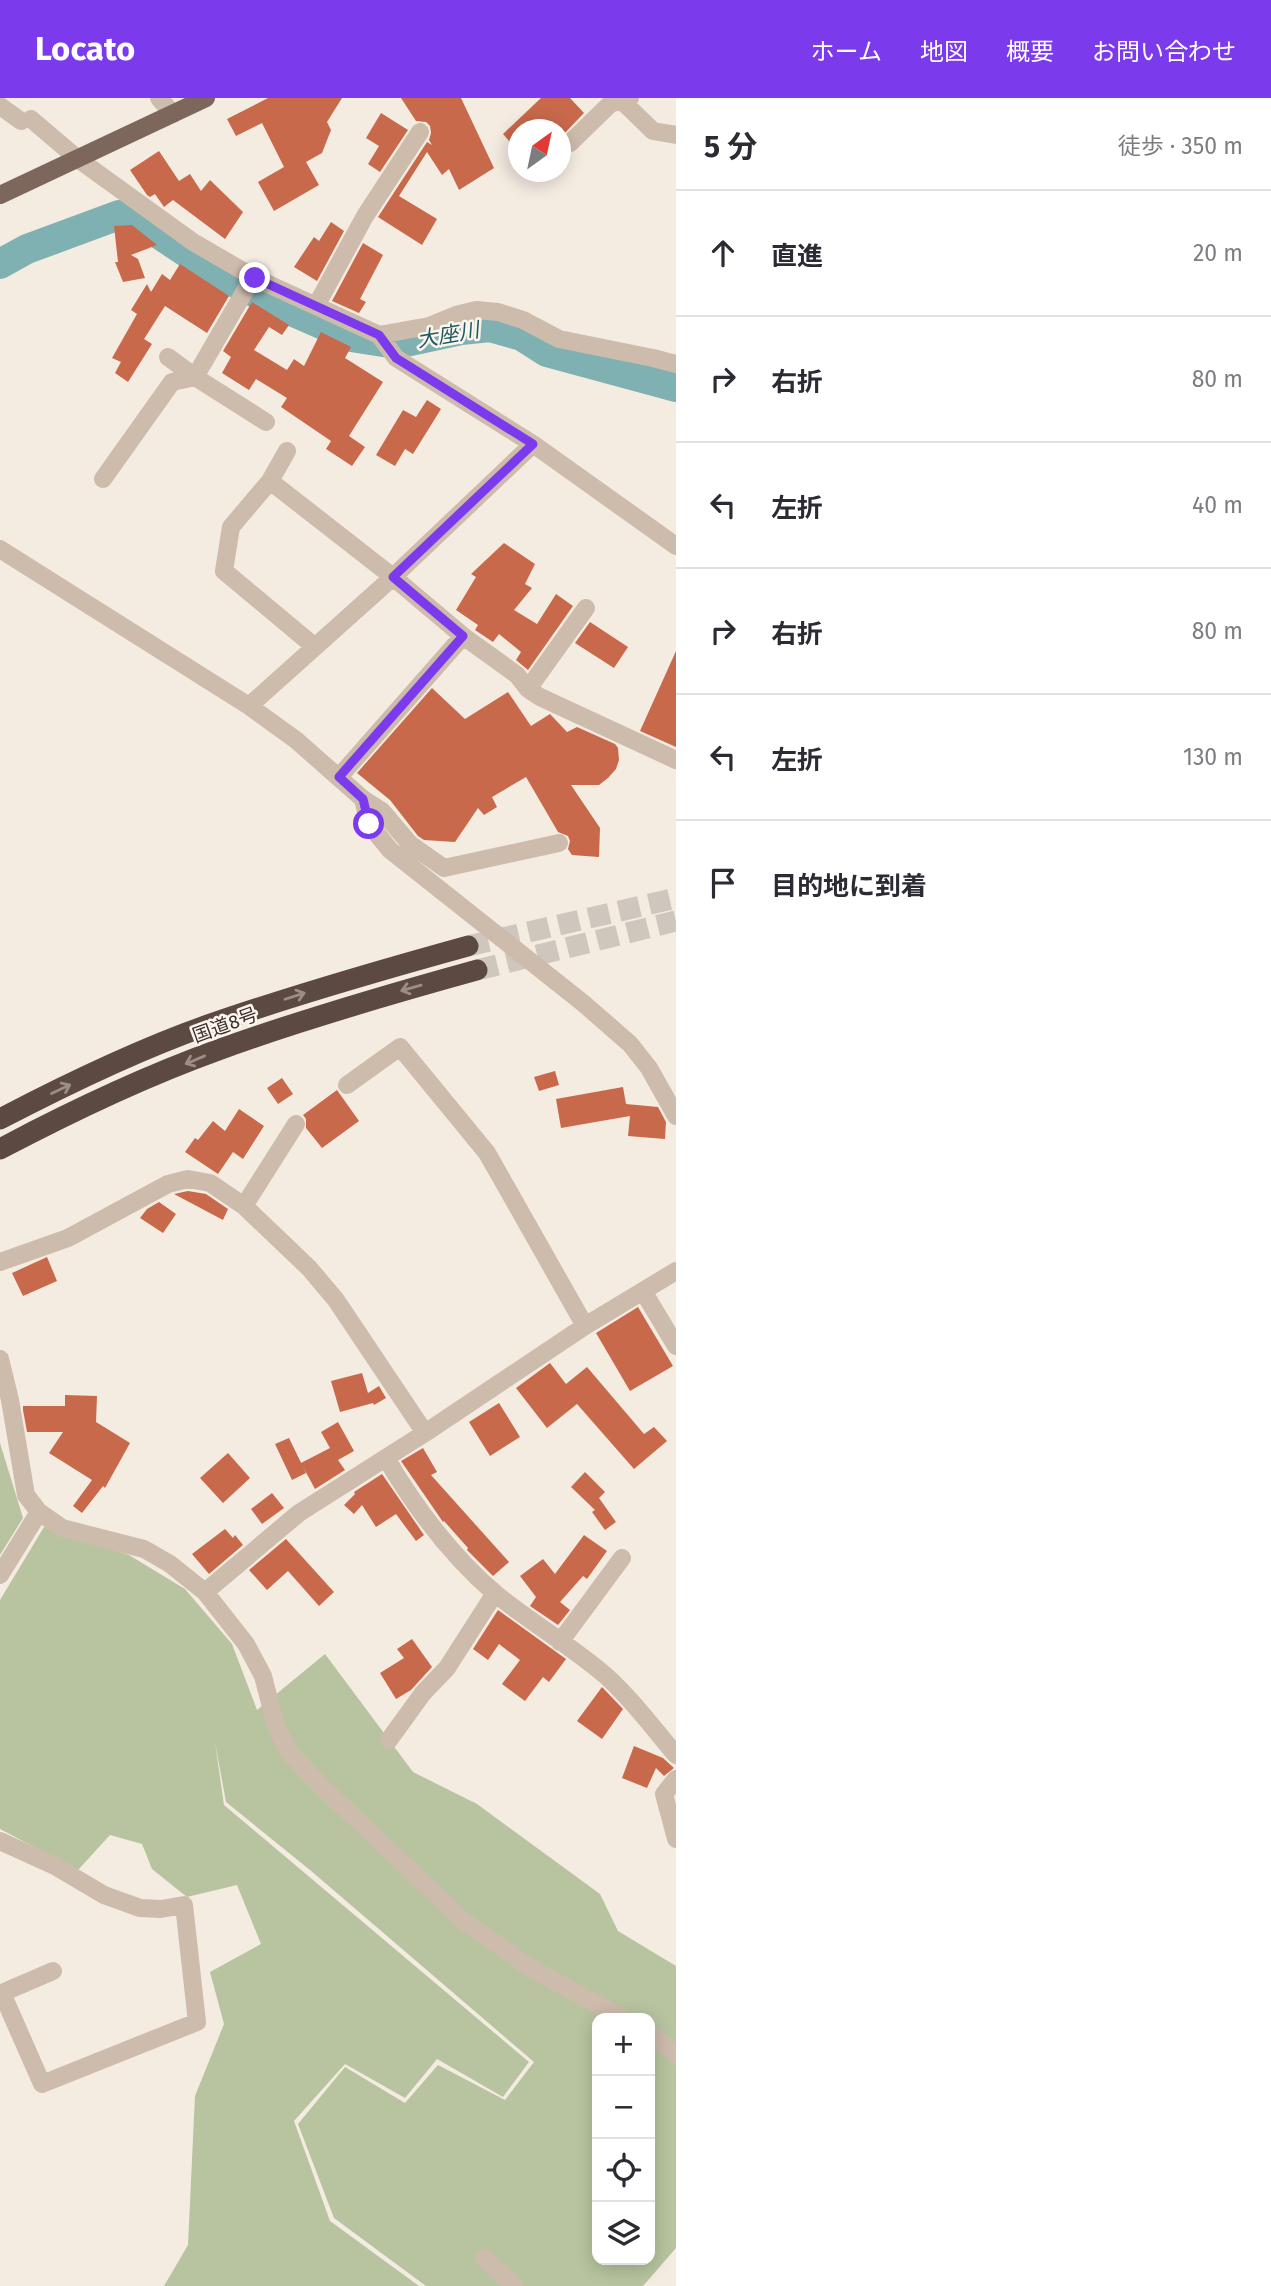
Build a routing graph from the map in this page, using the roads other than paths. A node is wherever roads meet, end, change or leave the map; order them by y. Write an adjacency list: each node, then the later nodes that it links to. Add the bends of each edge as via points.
1 (159, 98): 5 (street)
2 (206, 98): 5 (main road)
3 (623, 99): 7 (street, via 653,131); 8 (street, via 610,104)
4 (0, 106): 9 (street)
5 (173, 114): 9 (main road)
6 (420, 132): 12 (street, via 365,216)
7 (676, 135)
8 (571, 141)
9 (78, 159): 10 (main road); 11 (street, via 193,242)
10 (0, 195)
11 (253, 277): 12 (street); 16 (street)
12 (316, 306): 13 (street)
13 (379, 335): 15 (street, via 429,326 476,310 498,312 559,339); 18 (street, via 396,358)
14 (168, 357): 16 (street)
15 (676, 364)
16 (195, 377): 17 (street); 20 (street, via 172,382)
17 (266, 422)
18 (533, 444): 22 (street); 24 (street)
19 (288, 451): 21 (street)
20 (103, 479)
21 (270, 481): 24 (street); 27 (street, via 231,527 224,571)
22 (676, 546)
23 (0, 549): 29 (street)
24 (393, 577): 26 (street); 27 (street)
25 (586, 608): 28 (street)
26 (463, 636): 28 (street, via 517,675); 31 (street)
27 (315, 647): 29 (street)
28 (528, 689): 30 (street)
29 (249, 706): 31 (street)
30 (676, 761)
31 (339, 777): 32 (street)
32 (363, 799): 33 (street, via 444,869); 37 (street, via 369,824 390,850 630,1044)
33 (559, 843)
34 (468, 946): 38 (highway, 国道8号, one-way to 34, via 206,1026 347,979)
35 (477, 970): 40 (highway, 国道8号, one-way to 40, via 349,1006 216,1051 121,1090)
36 (347, 1085): 45 (street, via 400,1046 487,1153)
37 (676, 1116)
38 (0, 1119)
39 (296, 1124): 41 (street)
40 (0, 1149)
41 (244, 1206): 42 (street, via 210,1182 168,1184 68,1238); 48 (street, via 336,1300)
42 (0, 1262)
43 (676, 1271): 44 (street)
44 (643, 1291): 45 (street); 46 (street)
45 (584, 1326): 48 (street)
46 (676, 1346)
47 (0, 1359): 50 (street, via 26,1495)
48 (425, 1433): 49 (street)
49 (386, 1458): 53 (street, via 299,1513); 54 (street, via 410,1499 444,1542)
50 (38, 1512): 52 (street); 53 (street, via 62,1528 144,1549)
51 (622, 1558): 55 (street)
52 (0, 1575)
53 (205, 1592): 63 (street, via 246,1644 263,1676 288,1751 321,1787 465,1922 531,1969)
54 (495, 1593): 55 (street); 56 (street, via 447,1668)
55 (560, 1642): 57 (street, via 631,1700)
56 (389, 1740)
57 (676, 1755)
58 (676, 1779): 59 (street, via 664,1794)
59 (676, 1839)
60 (0, 1841): 62 (street, via 104,1895 140,1908 184,1905 197,2022 42,2084)
61 (53, 1971): 62 (street)
62 (1, 1993)
63 (614, 2013)
64 (655, 2037): 65 (street)
65 (676, 2055)
66 (484, 2258): 67 (street)
67 (515, 2286)

